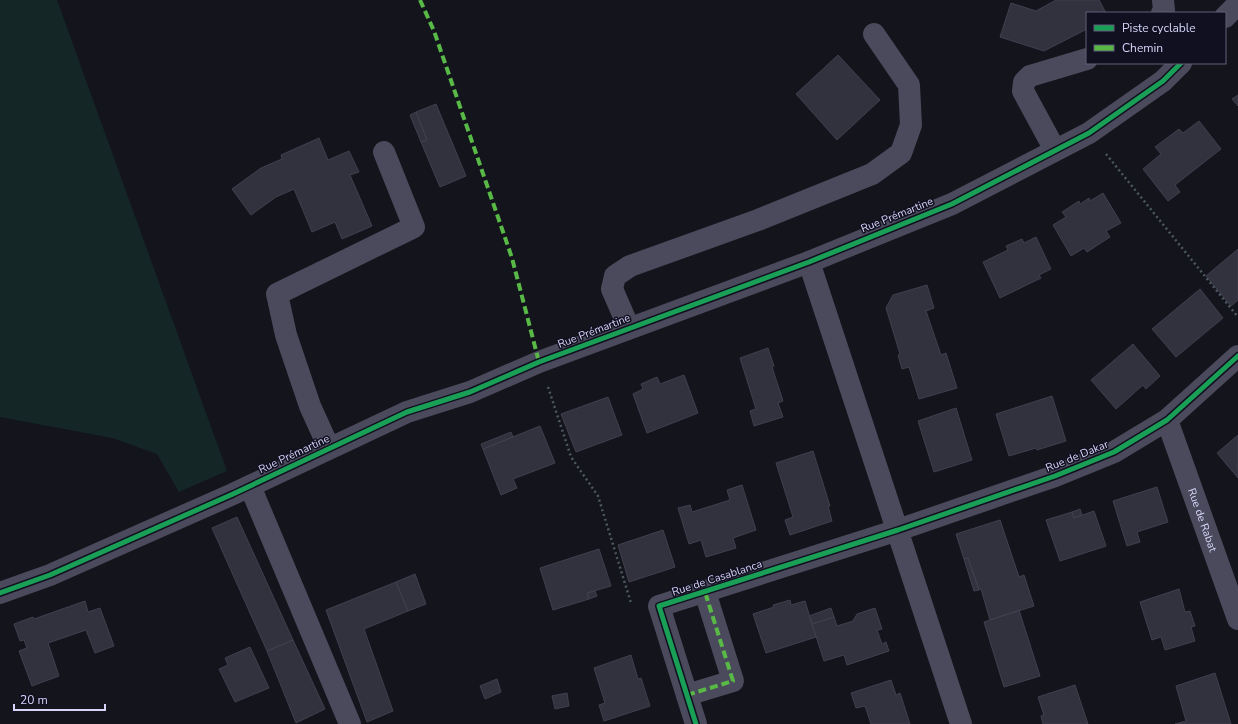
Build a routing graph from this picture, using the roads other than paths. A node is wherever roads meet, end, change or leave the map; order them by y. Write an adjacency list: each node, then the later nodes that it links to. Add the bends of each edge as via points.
1 (1163, 0): 3 (street)
2 (1238, 4): 4 (street)
3 (1163, 12)
4 (1226, 17)
5 (874, 34): 11 (street, via 909,85 911,125 901,153 872,174 758,220 630,266 615,276 612,289)
6 (1086, 59): 8 (street, via 1030,76 1024,82 1024,91)
7 (1180, 64): 8 (street, Rue Prémartine, via 1163,81 1089,133)
8 (1055, 150): 10 (street, Rue Prémartine, via 952,204)
9 (384, 152): 14 (street, via 414,227 277,294 286,335 310,406)
10 (809, 262): 11 (street, Rue Prémartine); 16 (street)
11 (629, 328): 14 (street, Rue Prémartine, via 539,362 470,392 407,412)
12 (1238, 356): 13 (street, Rue de Dakar)
13 (1167, 420): 16 (street, Rue de Dakar, via 1114,452 1055,476); 19 (street, Rue de Rabat)
14 (330, 448): 15 (street, Rue Prémartine)
15 (250, 486): 18 (street, Rue Prémartine, via 50,575); 21 (street)
16 (898, 530): 17 (street, Rue de Casablanca); 23 (street)
17 (705, 592): 20 (street, Rue de Casablanca, via 733,680); 20 (street, Rue de Casablanca, via 659,606)
18 (0, 593)
19 (1238, 619)
20 (688, 695): 22 (street)
21 (350, 724)
22 (696, 724)
23 (961, 724)

